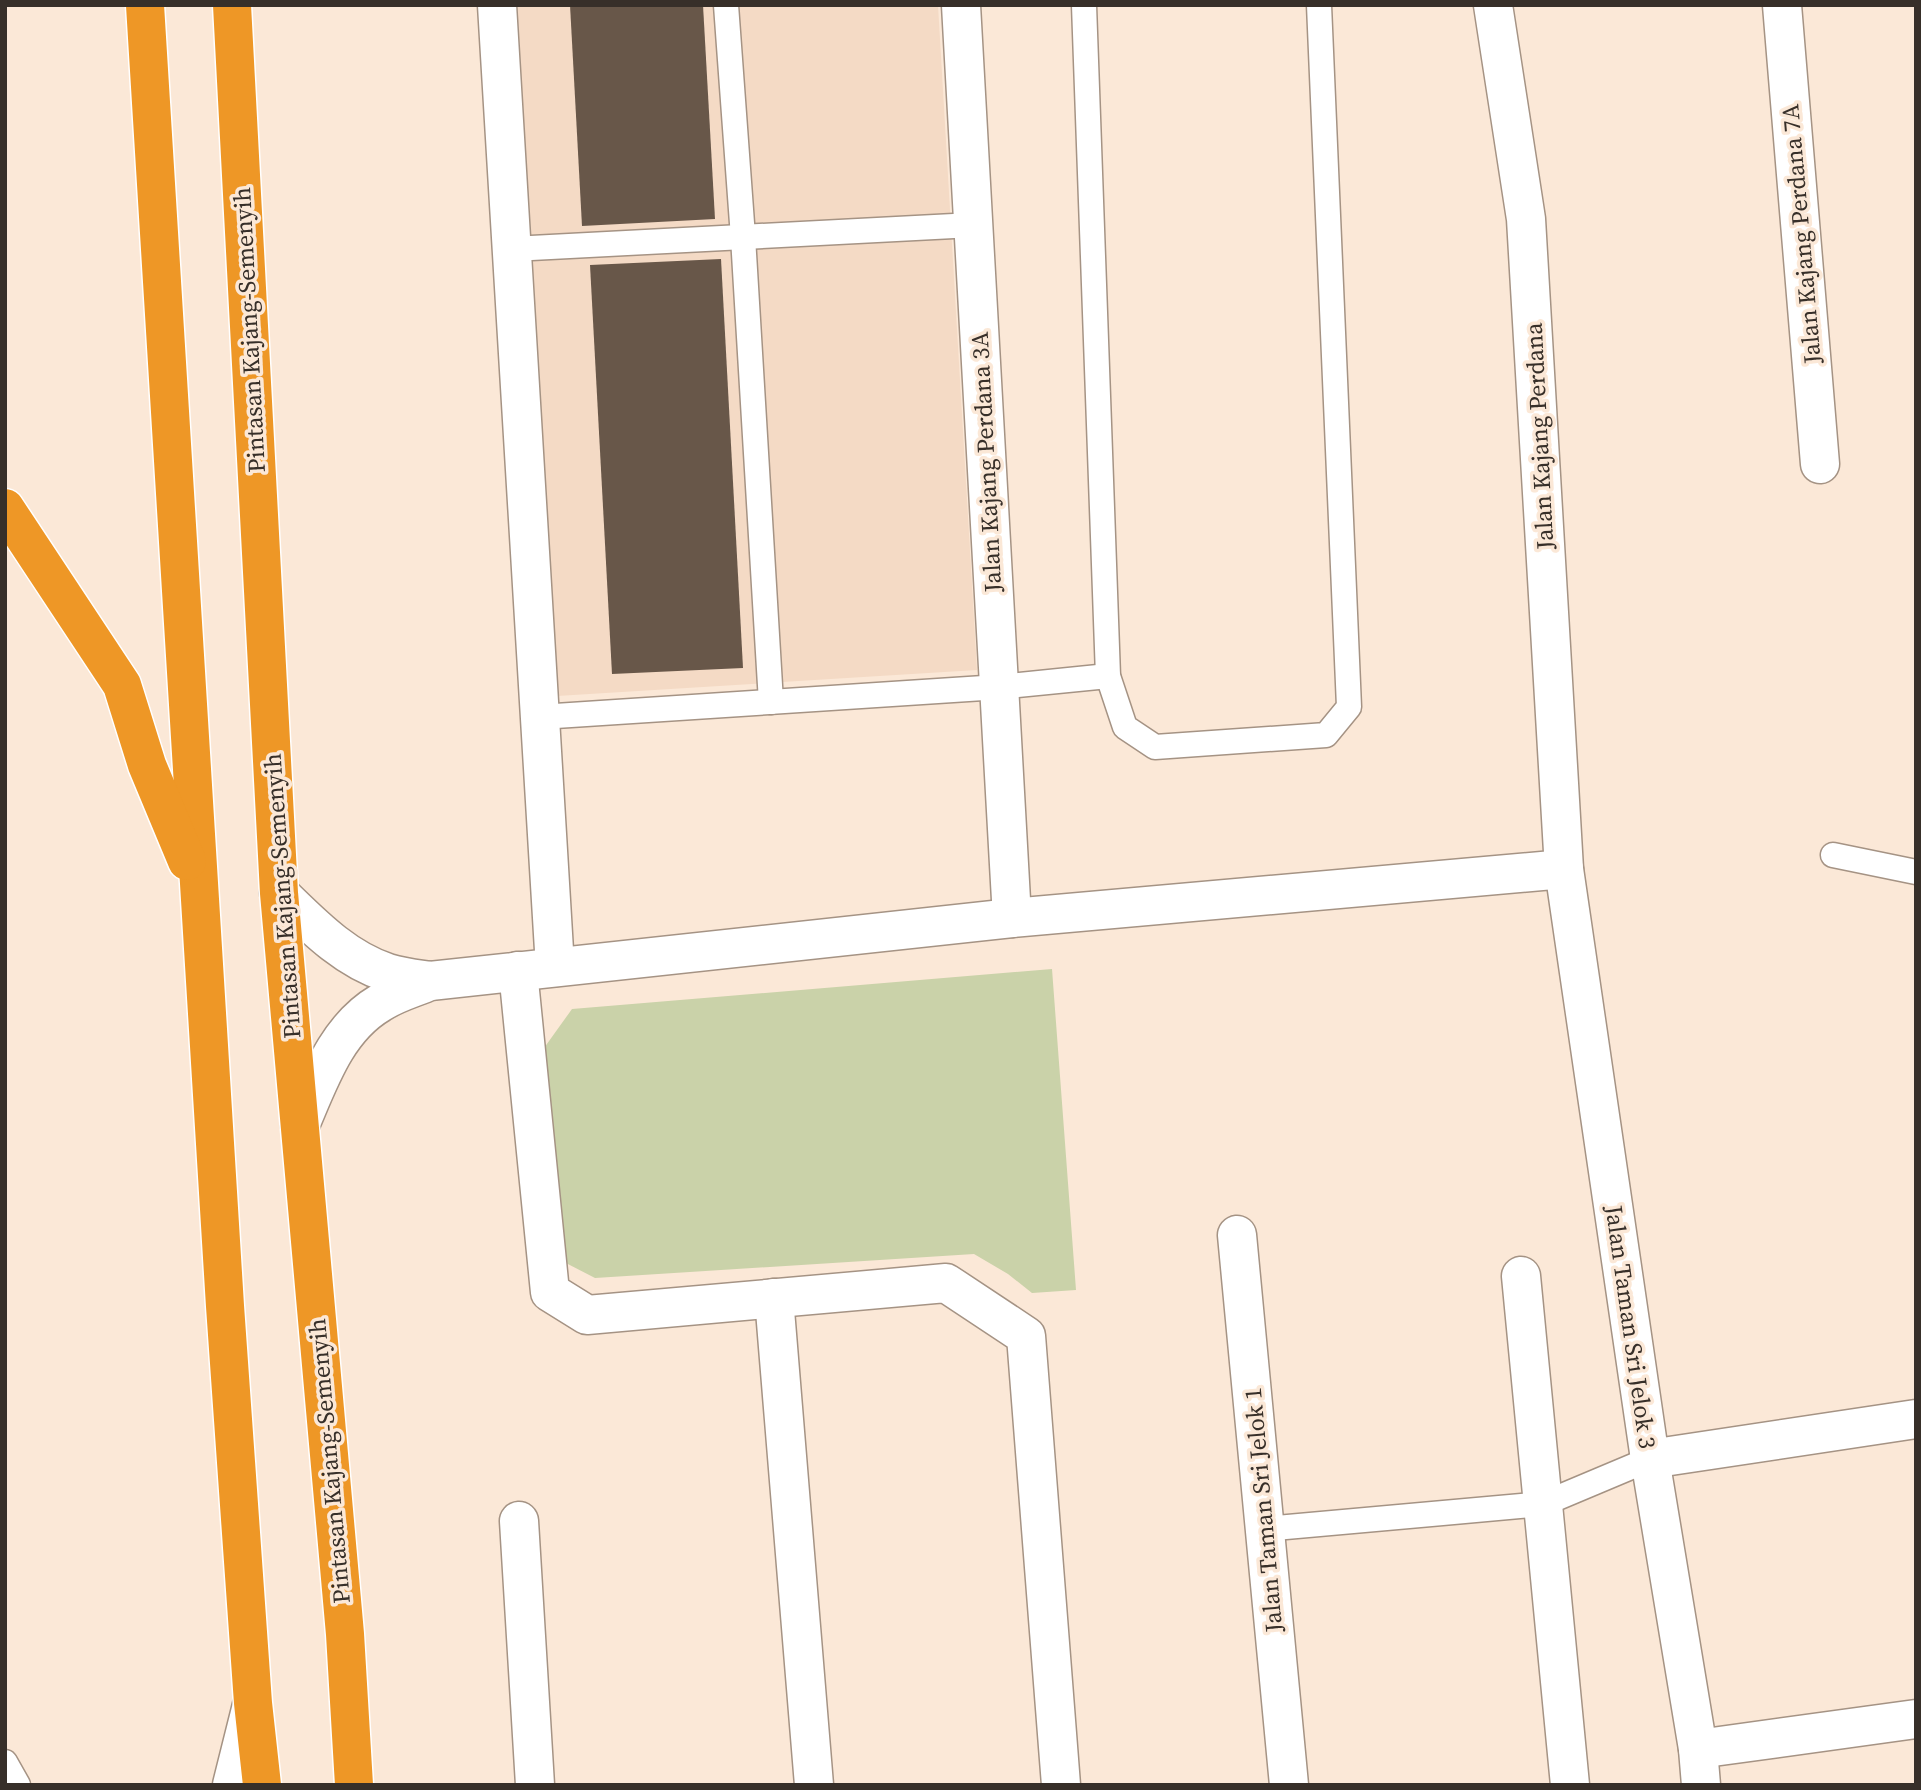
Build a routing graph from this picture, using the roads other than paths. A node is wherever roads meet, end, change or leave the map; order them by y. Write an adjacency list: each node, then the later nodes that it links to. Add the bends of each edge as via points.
1 (145, 5): 22 (highway)
2 (232, 5): 23 (highway, Pintasan Kajang-Semenyih)
3 (497, 5): 12 (street)
4 (726, 5): 11 (lane)
5 (961, 5): 10 (street, Jalan Kajang Perdana 3A)
6 (1084, 5): 15 (lane)
7 (1319, 5): 15 (lane, via 1349,707 1326,735 1154,747 1125,727)
8 (1493, 5): 20 (street, Jalan Kajang Perdana, via 1526,219)
9 (1782, 5): 13 (street, Jalan Kajang Perdana 7A)
10 (973, 225): 11 (lane); 16 (street, Jalan Kajang Perdana 3A)
11 (743, 237): 12 (lane); 17 (lane)
12 (512, 249): 18 (street)
13 (1820, 464)
14 (5, 508): 22 (highway, via 122,685 147,765)
15 (1108, 676): 16 (lane)
16 (999, 687): 17 (lane); 24 (street, Jalan Kajang Perdana 3A)
17 (771, 702): 18 (lane)
18 (540, 717): 25 (street)
19 (1833, 855): 21 (lane)
20 (1564, 869): 24 (street); 32 (street, Jalan Taman Sri Jelok 3)
21 (1916, 872)
22 (198, 889): 36 (highway)
23 (279, 892): 26 (street, via 349,955 387,973); 27 (highway, Pintasan Kajang-Semenyih)
24 (1012, 918): 25 (street)
25 (536, 969): 26 (street); 30 (street, via 550,1292 587,1315)
26 (430, 981): 27 (street, via 379,1003 349,1029 329,1058)
27 (300, 1125): 43 (highway, Pintasan Kajang-Semenyih)
28 (1237, 1235): 35 (street, Jalan Taman Sri Jelok 1)
29 (1521, 1276): 33 (street)
30 (774, 1298): 45 (street); 46 (street, via 946,1283 1026,1336)
31 (1916, 1419): 32 (street)
32 (1650, 1459): 33 (lane); 39 (street, Jalan Taman Sri Jelok 3)
33 (1543, 1504): 35 (lane); 48 (street)
34 (519, 1521): 44 (street)
35 (1265, 1529): 47 (street, Jalan Taman Sri Jelok 1)
36 (253, 1703): 41 (street); 42 (highway)
37 (1916, 1719): 39 (street)
38 (5, 1762): 40 (lane)
39 (1699, 1767)
40 (18, 1785)
41 (232, 1785)
42 (262, 1785)
43 (354, 1785)
44 (535, 1785)
45 (814, 1785)
46 (1061, 1785)
47 (1289, 1785)
48 (1570, 1785)

